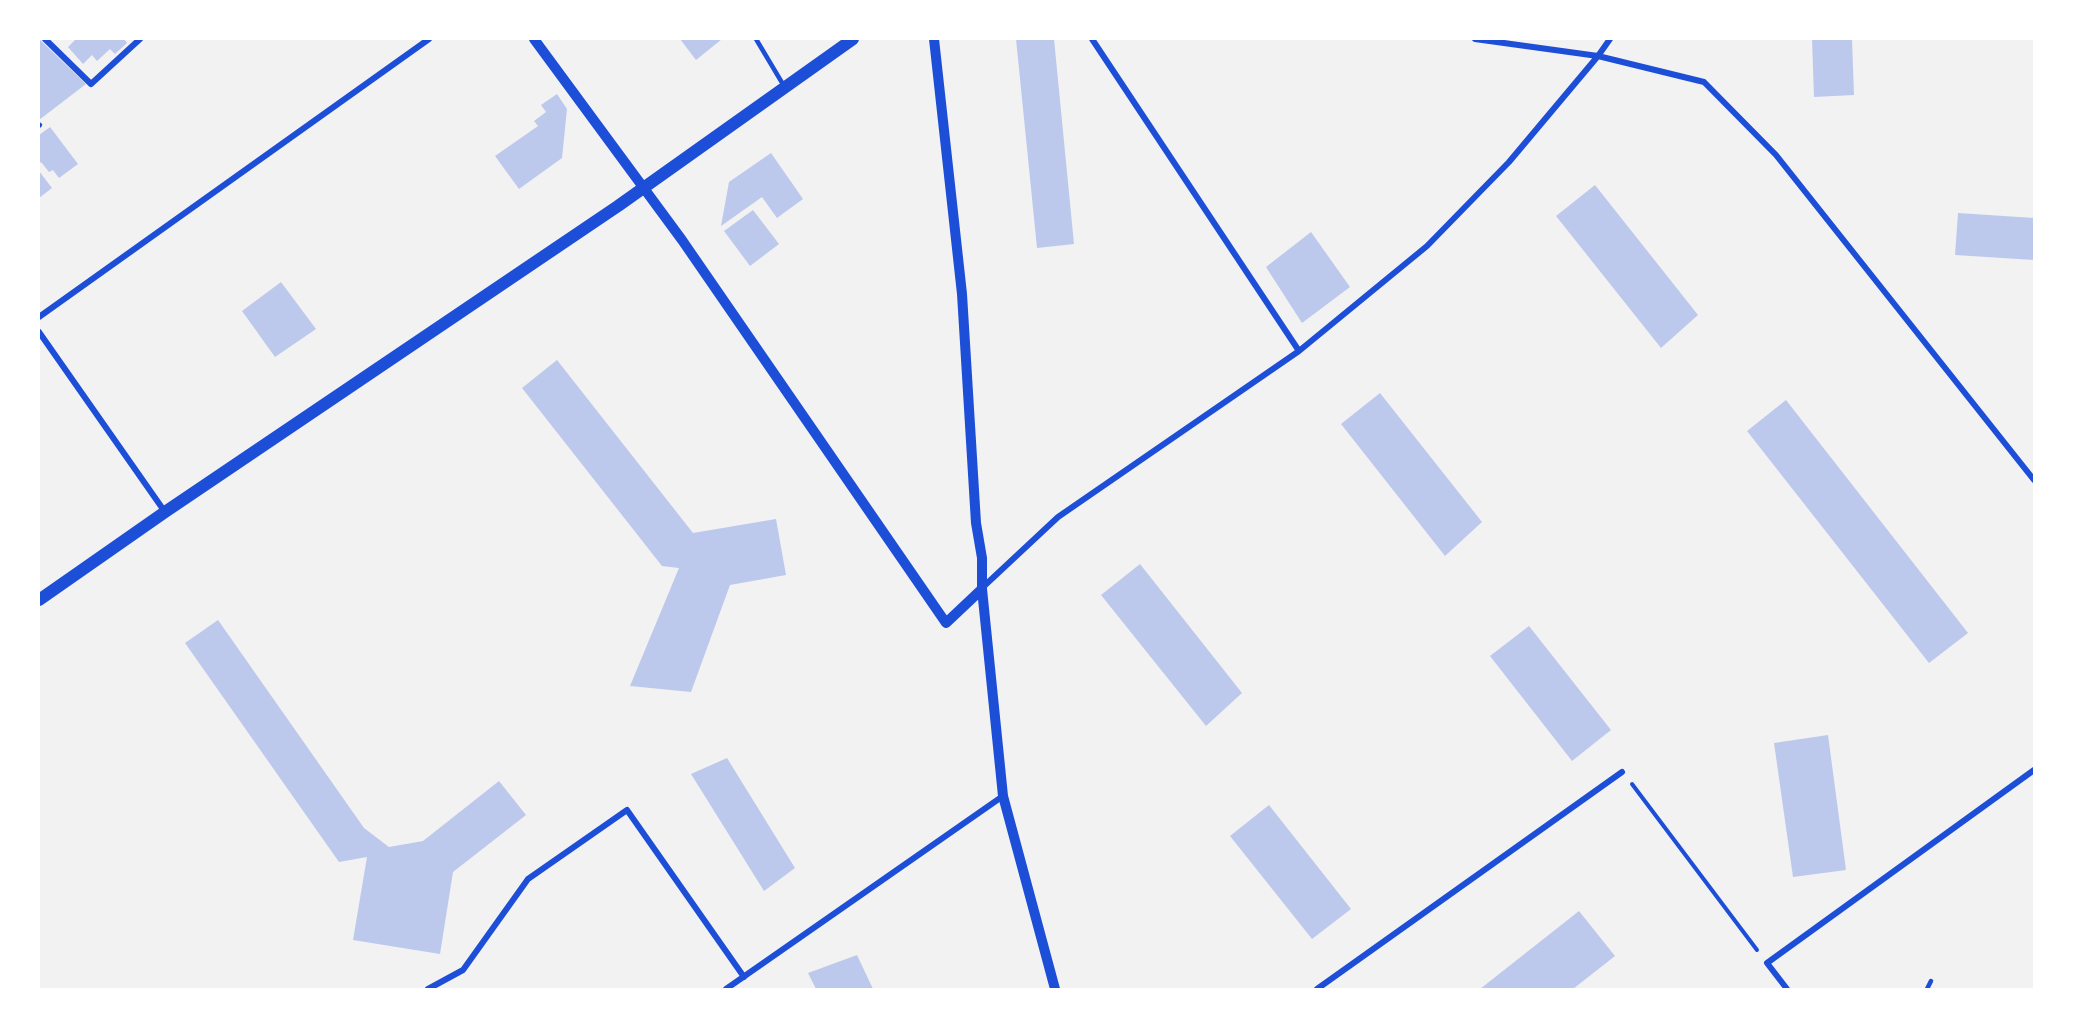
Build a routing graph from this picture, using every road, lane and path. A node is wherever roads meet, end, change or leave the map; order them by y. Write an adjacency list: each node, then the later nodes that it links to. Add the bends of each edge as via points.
1 (45, 39): 2 (street, via 91,84)
2 (140, 39)
3 (429, 39): 14 (street)
4 (534, 39): 13 (street)
5 (756, 39): 12 (lane)
6 (853, 39): 12 (main road)
7 (934, 39): 19 (street, via 962,294)
8 (1092, 39): 16 (street)
9 (1475, 39): 11 (street)
10 (1610, 39): 11 (street)
11 (1598, 56): 16 (street, via 1509,162 1427,246); 17 (street, via 1704,82 1776,155)
12 (785, 88): 13 (main road)
13 (644, 188): 18 (main road); 19 (street, via 946,623)
14 (39, 317)
15 (39, 332): 18 (street)
16 (1299, 351): 19 (street, via 1059,517)
17 (2034, 480)
18 (165, 512): 20 (main road)
19 (982, 589): 23 (street)
20 (39, 600)
21 (2034, 770): 24 (street)
22 (1622, 772): 24 (path); 30 (street)
23 (1003, 796): 25 (street); 29 (street)
24 (1767, 963): 31 (street)
25 (744, 977): 27 (street, via 627,810 528,879 463,969); 28 (street)
26 (1931, 981): 32 (lane)
27 (428, 989)
28 (726, 989)
29 (1054, 989)
30 (1317, 989)
31 (1787, 989)
32 (1927, 989)

